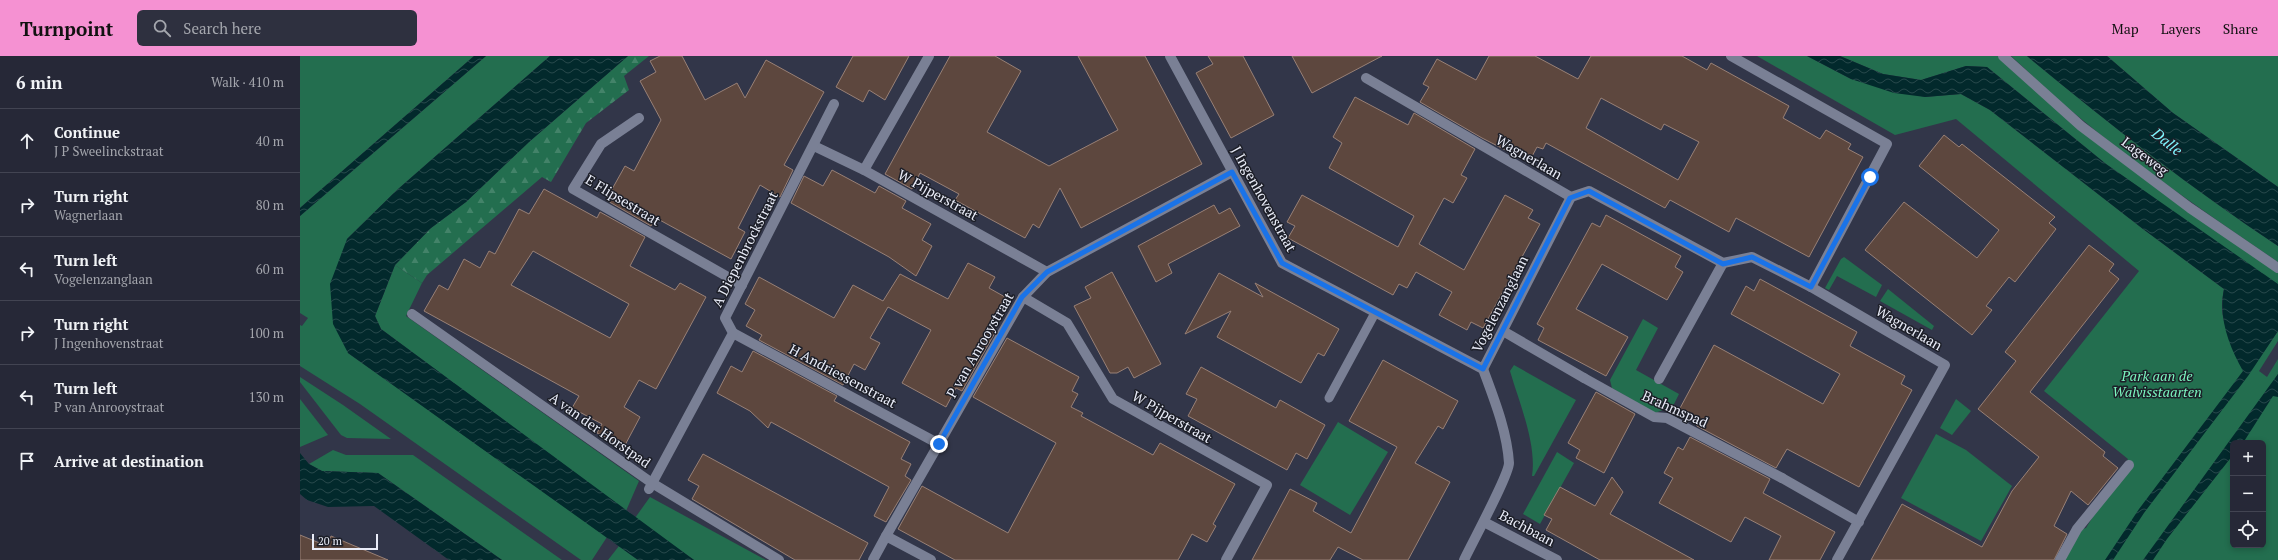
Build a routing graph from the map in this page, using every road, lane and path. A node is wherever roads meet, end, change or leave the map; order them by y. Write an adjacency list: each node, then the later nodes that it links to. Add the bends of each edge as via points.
1 (929, 56): 9 (street)
2 (1170, 56): 10 (street, J Ingenhovenstraat)
3 (1731, 56): 16 (street, via 1887,144)
4 (2003, 56): 13 (street, Lageweg, via 2081,126 2190,208)
5 (1366, 78): 11 (street, Wagnerlaan)
6 (834, 104): 8 (street, A Diepenbrockstraat)
7 (639, 118): 15 (street, E Flipsestraat, via 601,144 573,189)
8 (814, 146): 9 (street, W Pijperstraat); 15 (street, A Diepenbrockstraat)
9 (864, 170): 14 (street, W Pijperstraat)
10 (1232, 172): 14 (street, P van Anrooystraat); 18 (street, J Ingenhovenstraat, via 1282,263)
11 (1570, 198): 12 (street, Wagnerlaan, via 1589,191); 20 (street, Vogelenzanglaan)
12 (1723, 264): 16 (street, Wagnerlaan, via 1752,257); 23 (street)
13 (2278, 268)
14 (1047, 272): 17 (street, P van Anrooystraat)
15 (742, 285): 21 (street, A Diepenbrockstraat, via 725,318)
16 (1811, 287): 29 (street, Wagnerlaan, via 1945,365)
17 (1022, 297): 25 (street, P van Anrooystraat); 34 (street, W Pijperstraat, via 1067,323 1113,399 1267,485)
18 (1375, 313): 22 (street, J Ingenhovenstraat); 24 (lane)
19 (412, 314): 27 (street, A van der Horstpad)
20 (1503, 331): 22 (street, Vogelenzanglaan); 29 (street, Brahmspad, via 1654,417 1667,418 1782,478)
21 (733, 333): 25 (street, H Andriessenstraat); 27 (street)
22 (1483, 369): 28 (street, Vogelenzanglaan, via 1499,412 1509,465)
23 (1659, 379)
24 (1330, 398)
25 (939, 444): 30 (street, P van Anrooystraat)
26 (2129, 465): 38 (street, via 2076,529)
27 (650, 486): 31 (street, A van der Horstpad)
28 (1484, 522): 35 (street, Vogelenzanglaan); 36 (street, Bachbaan)
29 (1859, 522): 37 (street, Wagnerlaan)
30 (886, 536): 32 (street); 33 (street)
31 (779, 560)
32 (873, 560)
33 (931, 560)
34 (1226, 560)
35 (1464, 560)
36 (1557, 560)
37 (1837, 560)
38 (2060, 560)

